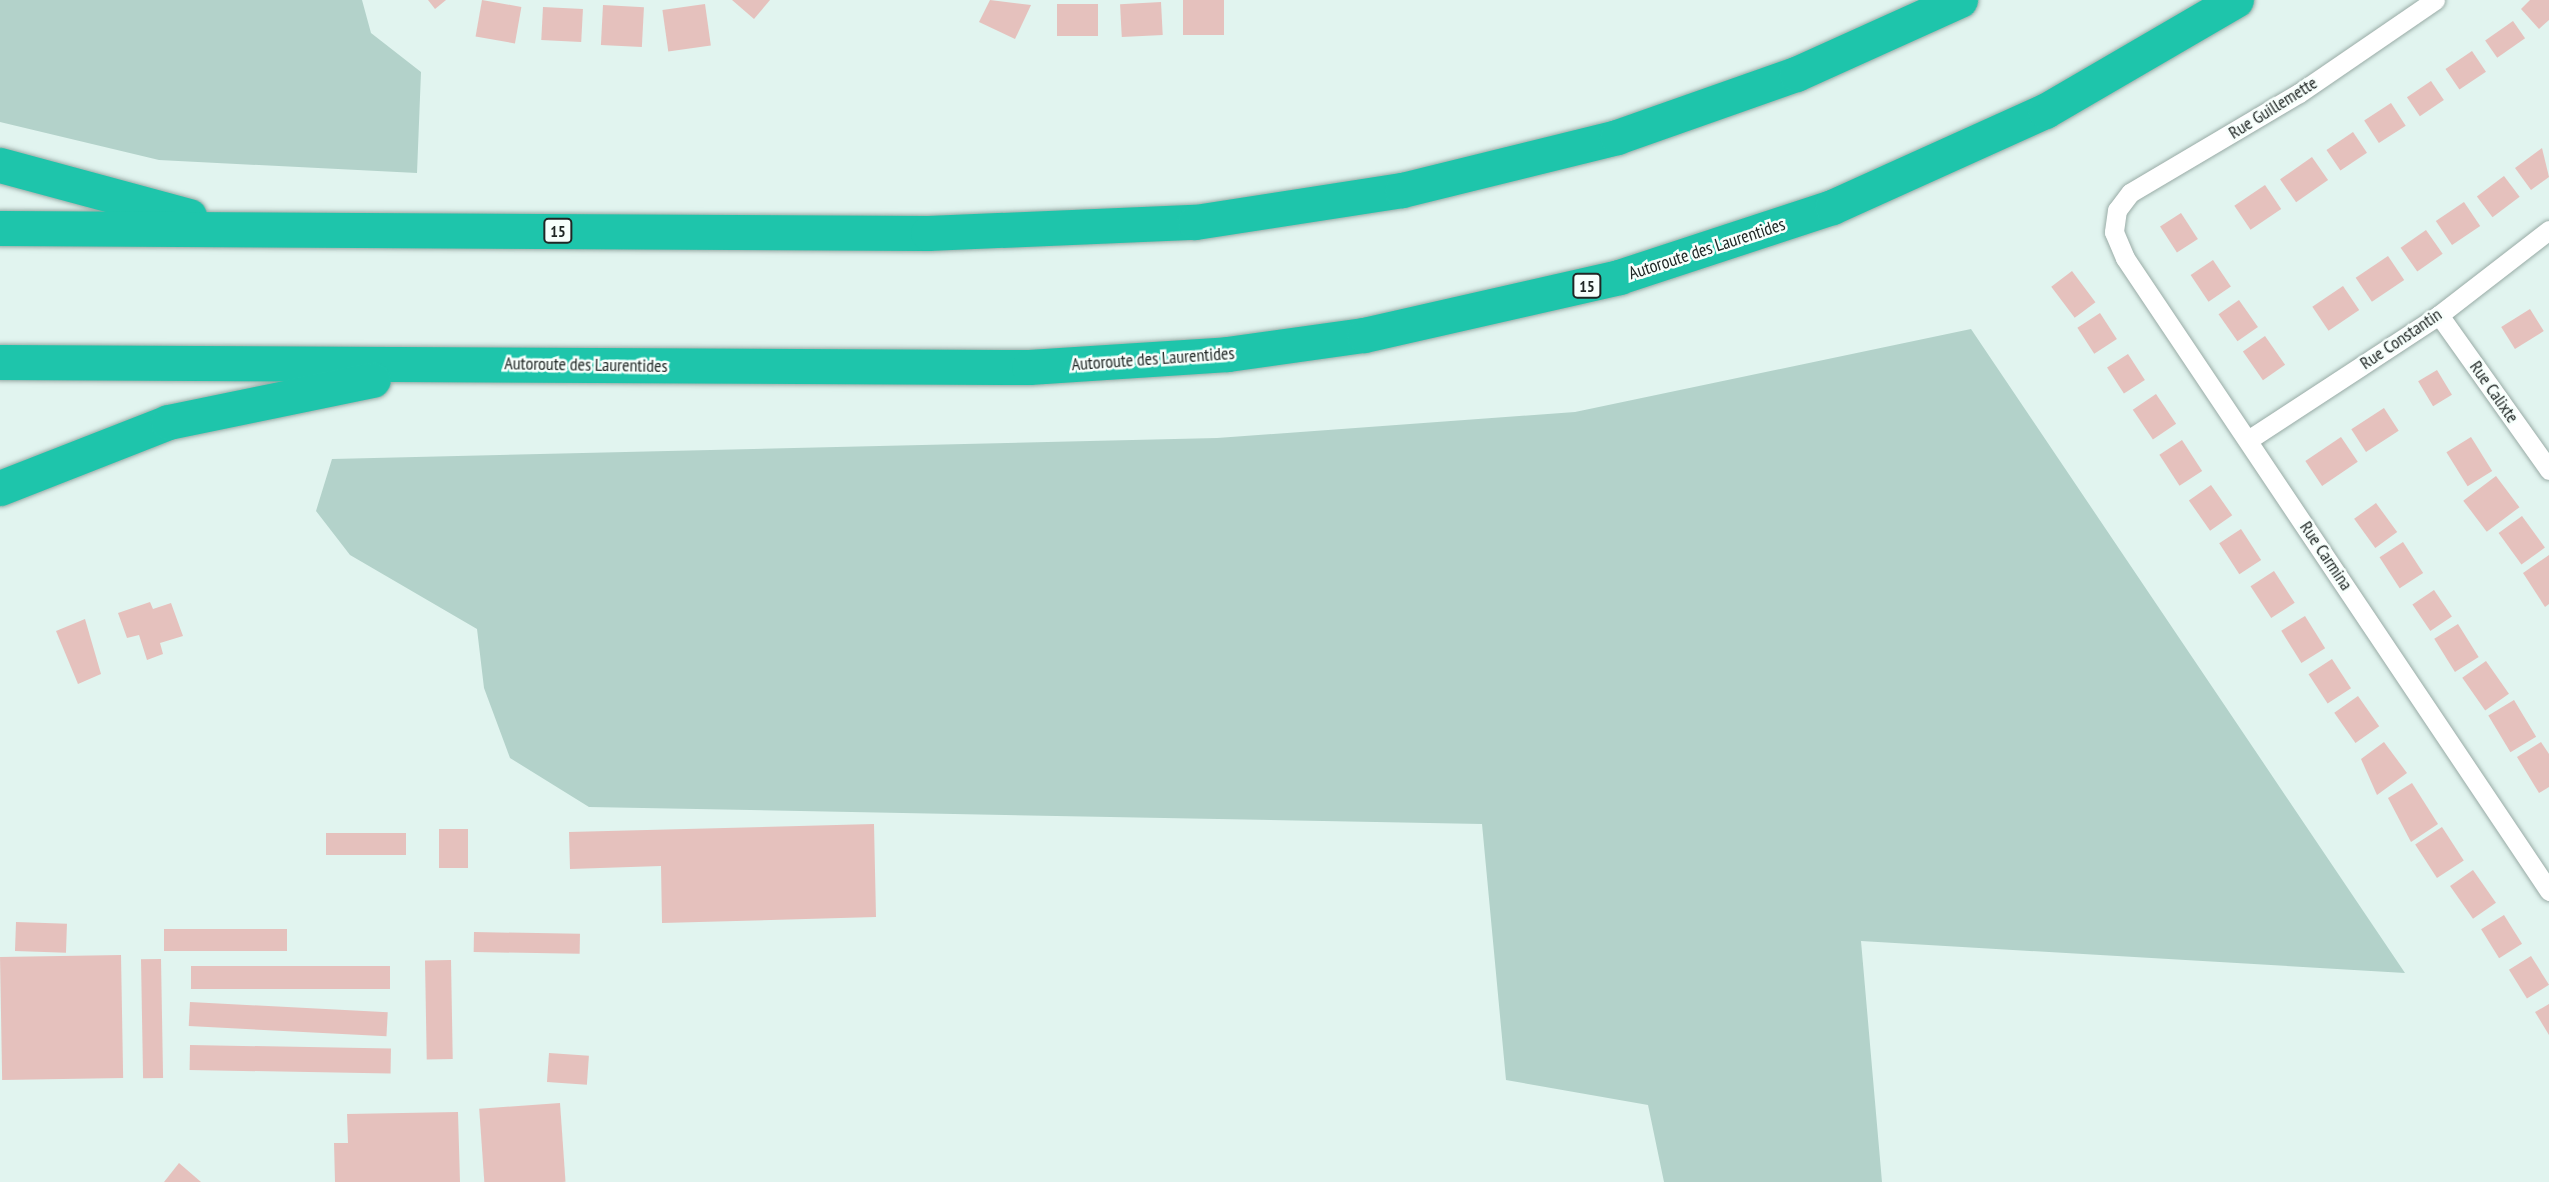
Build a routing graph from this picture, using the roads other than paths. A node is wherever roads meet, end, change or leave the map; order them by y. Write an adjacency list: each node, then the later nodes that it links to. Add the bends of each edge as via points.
1 (1960, 0): 7 (highway, 15, via 1796,74 1627,135 1425,186 1239,217 1099,230 928,233)
2 (2236, 0): 11 (highway, Autoroute des Laurentides / 15, via 2045,111 1844,202 1665,264 1436,322 1263,350 1068,365)
3 (2435, 0): 5 (street, Rue Guillemette, via 2300,93 2130,193)
4 (0, 164): 7 (highway)
5 (2115, 217): 12 (street, Rue Carmina, via 2115,239 2124,258)
6 (0, 228): 7 (highway, 15)
7 (239, 229)
8 (2549, 230): 9 (street, Rue Constantin)
9 (2439, 315): 12 (street, Rue Constantin); 13 (street, Rue Calixte)
10 (0, 362): 11 (highway, Autoroute des Laurentides / 15)
11 (458, 364): 14 (highway, via 210,411)
12 (2248, 440): 15 (street, Rue Carmina)
13 (2549, 470)
14 (0, 488)
15 (2549, 891)

